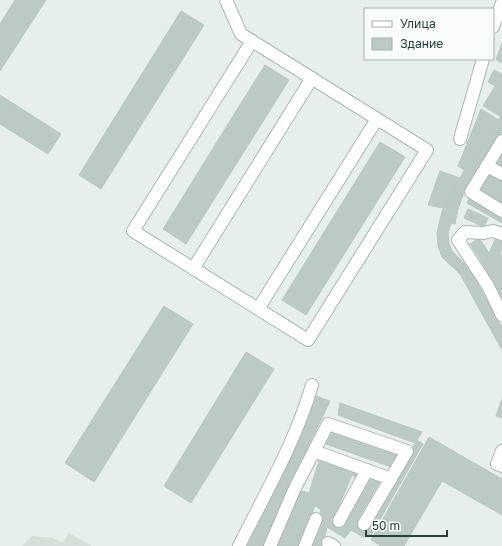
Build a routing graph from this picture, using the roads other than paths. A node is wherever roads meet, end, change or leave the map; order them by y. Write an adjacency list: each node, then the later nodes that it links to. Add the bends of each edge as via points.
1 (226, 0): 4 (street, via 241,34)
2 (502, 3): 3 (street)
3 (494, 24)
4 (252, 41): 6 (street); 14 (street, via 133,231)
5 (483, 60): 8 (street)
6 (312, 78): 7 (street); 14 (street)
7 (377, 119): 15 (street); 15 (street, via 427,150 386,216 308,340)
8 (460, 139)
9 (502, 141): 10 (street)
10 (487, 166): 11 (street); 12 (street, via 471,192)
11 (502, 174)
12 (502, 211)
13 (502, 234): 16 (street, via 493,231 465,232 458,240 488,286)
14 (193, 268): 15 (street)
15 (258, 309)
16 (502, 315)
17 (312, 385): 26 (street, via 307,405 292,440)
18 (314, 451): 21 (street); 22 (street, via 328,424 407,451); 27 (street)
19 (502, 451): 20 (street, via 498,464)
20 (502, 466)
21 (367, 470): 22 (street); 24 (street)
22 (391, 479): 25 (street)
23 (316, 520): 28 (street)
24 (339, 521)
25 (364, 524)
26 (239, 546)
27 (270, 546)
28 (305, 546)

